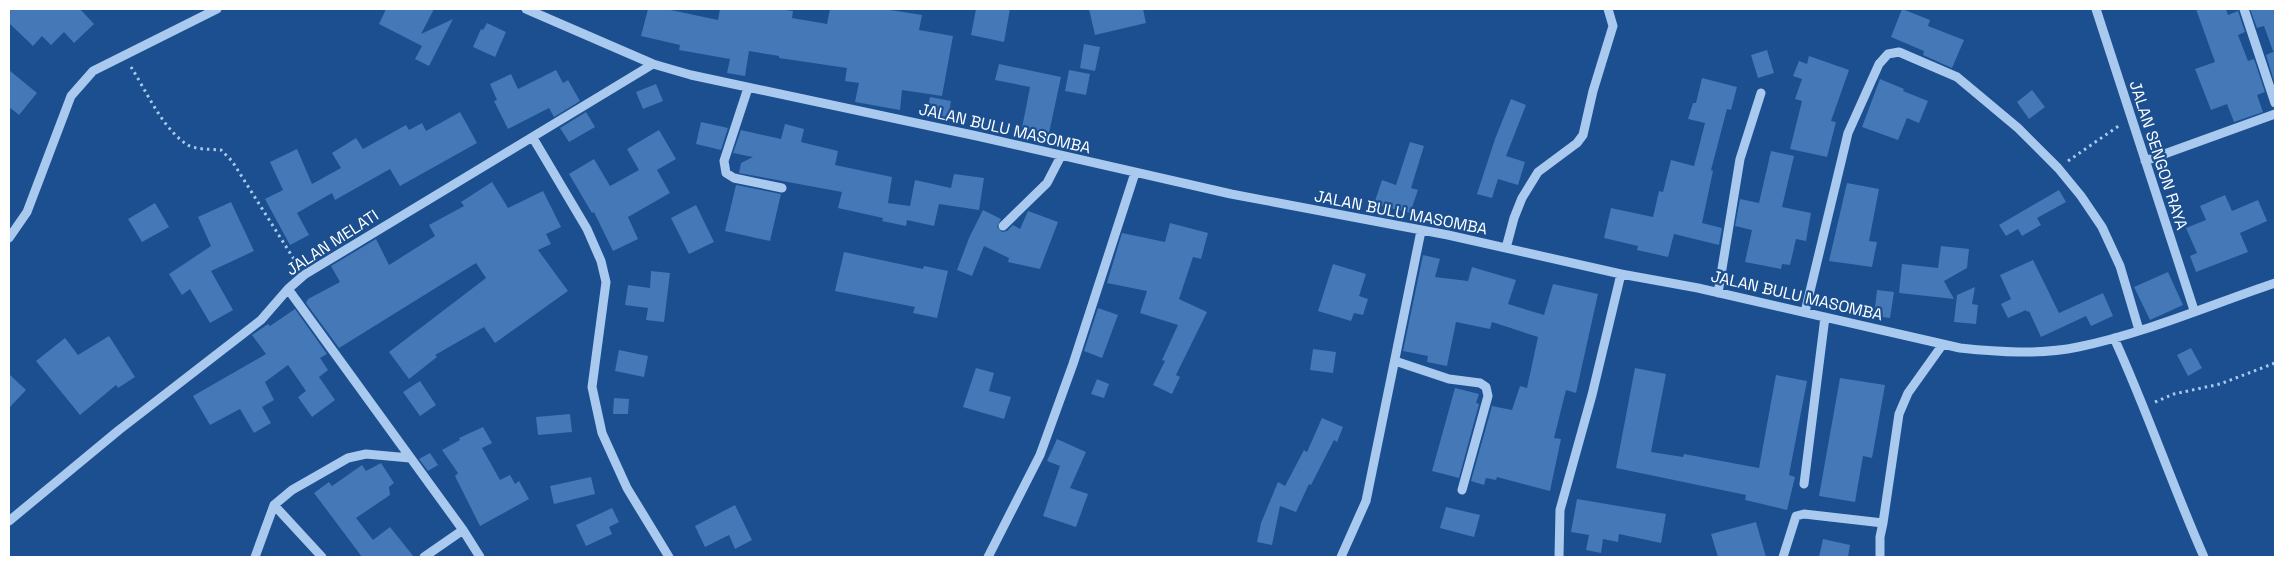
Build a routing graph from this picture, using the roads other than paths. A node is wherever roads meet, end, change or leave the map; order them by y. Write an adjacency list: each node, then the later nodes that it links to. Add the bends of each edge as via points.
1 (218, 9): 18 (street, via 93,71 71,96 27,212)
2 (526, 9): 6 (street, JALAN BULU MASOMBA)
3 (1608, 9): 19 (street, via 1613,26 1583,135 1538,172 1522,198)
4 (2096, 9): 13 (street, JALAN SENGON RAYA)
5 (2244, 9): 9 (street)
6 (653, 64): 7 (street, JALAN BULU MASOMBA); 11 (street, JALAN MELATI)
7 (748, 88): 12 (street, JALAN BULU MASOMBA); 15 (street, via 724,160 726,173 734,178)
8 (1761, 93): 23 (street, via 1740,159)
9 (2275, 103)
10 (2275, 114): 13 (street)
11 (533, 138): 22 (street, JALAN MELATI, via 304,275); 42 (street, via 601,261 606,282 592,387 602,433 627,488)
12 (1061, 156): 14 (street, JALAN BULU MASOMBA); 16 (street, via 1047,183)
13 (2145, 161): 24 (street, JALAN SENGON RAYA)
14 (1135, 172): 17 (street, JALAN BULU MASOMBA); 43 (street, via 1040,455)
15 (782, 188)
16 (1003, 226)
17 (1421, 231): 19 (street, JALAN BULU MASOMBA); 30 (street)
18 (9, 238)
19 (1506, 248): 20 (street, JALAN BULU MASOMBA)
20 (1621, 274): 23 (street, JALAN BULU MASOMBA); 45 (street, via 1560,510)
21 (2275, 283): 24 (street, JALAN BULU MASOMBA)
22 (288, 289): 31 (street); 35 (street, JALAN MELATI, via 261,320 119,430)
23 (1718, 292): 25 (street, JALAN BULU MASOMBA)
24 (2194, 310): 27 (street, JALAN BULU MASOMBA)
25 (1805, 312): 26 (street, JALAN BULU MASOMBA); 27 (street, via 1848,133 1879,64 1888,54 1899,52 1957,77 2018,128 2058,168 2102,227 2120,266)
26 (1825, 318): 29 (street, JALAN BULU MASOMBA); 32 (street)
27 (2139, 330): 28 (street, JALAN BULU MASOMBA)
28 (2114, 338): 29 (street, JALAN BULU MASOMBA, via 2043,351 1988,351); 48 (street)
29 (1943, 344): 36 (street, via 1908,393 1899,414)
30 (1395, 360): 33 (street, via 1486,387 1488,396); 44 (street, via 1366,501)
31 (410, 458): 34 (street, via 366,454 348,458 308,480); 37 (street)
32 (1804, 484)
33 (1462, 490)
34 (274, 505): 38 (street); 39 (street)
35 (9, 521)
36 (1883, 523): 46 (street, via 1804,514 1796,516); 47 (street)
37 (463, 530): 40 (street); 41 (street)
38 (255, 557)
39 (322, 557)
40 (424, 557)
41 (480, 557)
42 (669, 557)
43 (988, 557)
44 (1341, 557)
45 (1559, 557)
46 (1783, 557)
47 (1880, 557)
48 (2204, 557)

